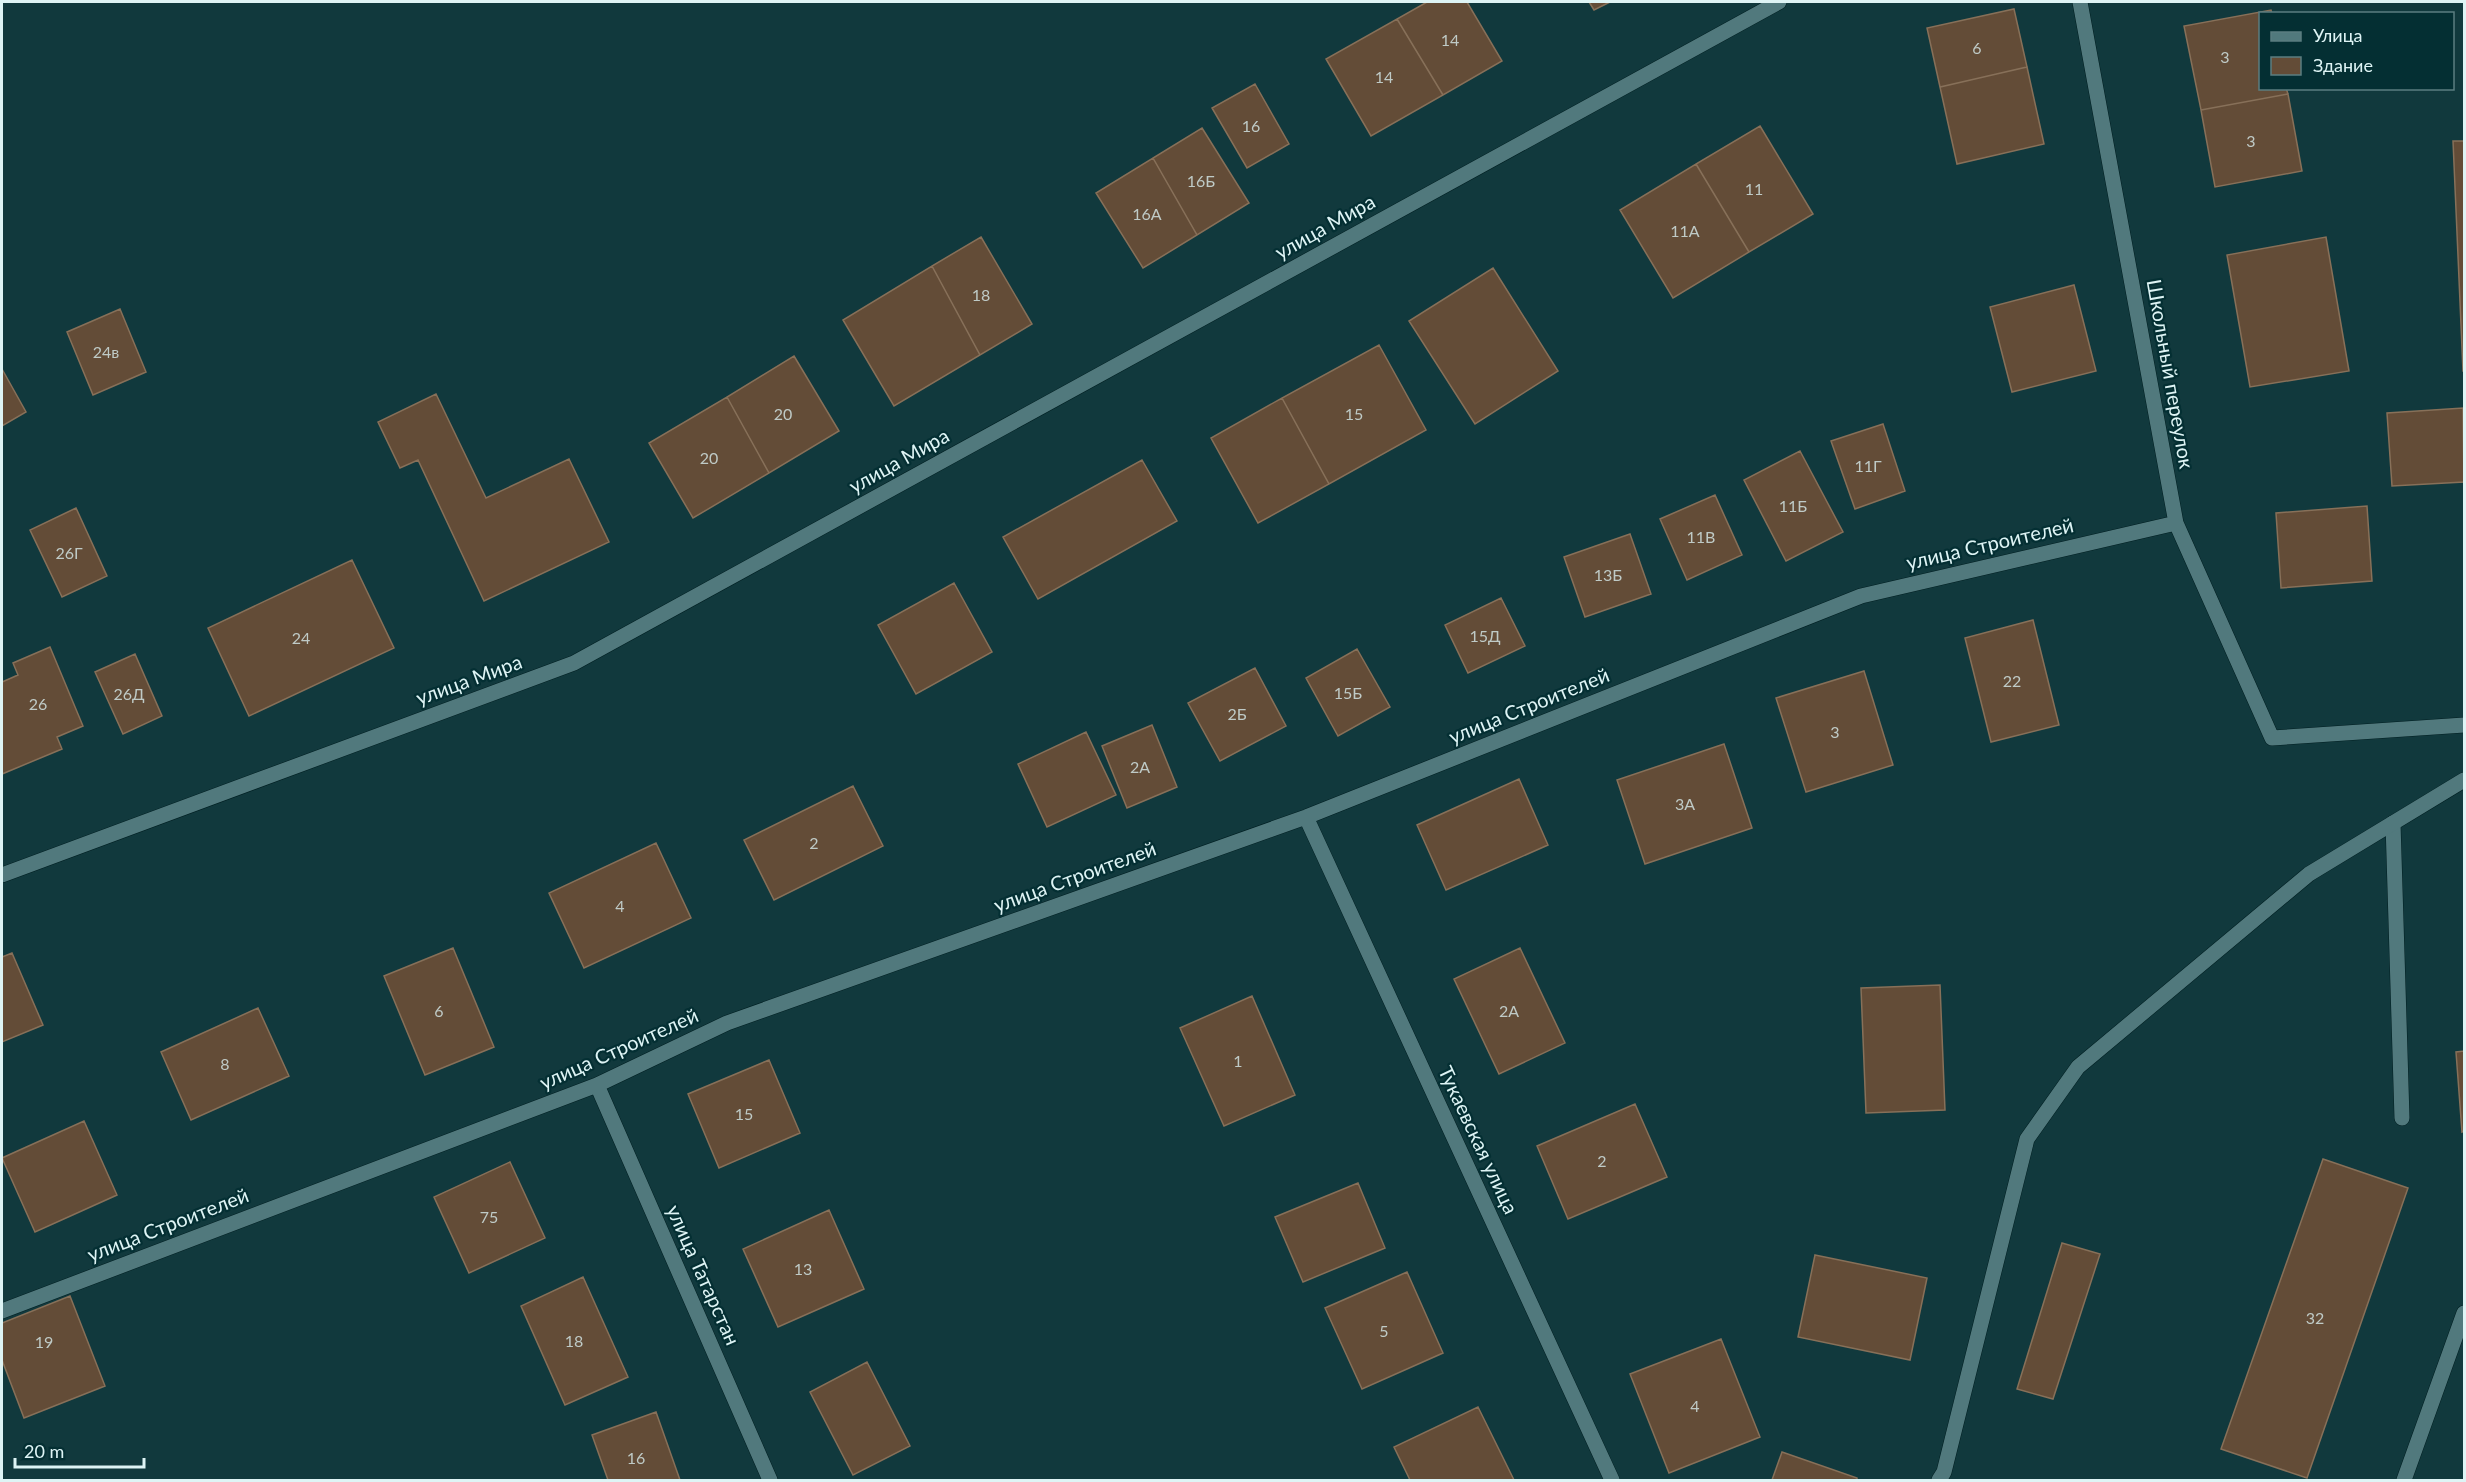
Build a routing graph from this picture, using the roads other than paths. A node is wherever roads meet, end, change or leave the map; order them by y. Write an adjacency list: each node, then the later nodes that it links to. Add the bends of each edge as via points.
1 (1779, 2): 8 (street, улица Мира, via 574,663)
2 (2080, 2): 3 (street, Школьный переулок)
3 (2176, 523): 4 (street, Школьный переулок, via 2272,738); 6 (street, улица Строителей, via 1861,596)
4 (2464, 724)
5 (2464, 780): 7 (street)
6 (1306, 817): 9 (street, улица Строителей, via 727,1023); 14 (street, Тукаевская улица)
7 (2393, 823): 10 (street); 15 (street, via 2309,874 2078,1067 2027,1139)
8 (2, 876)
9 (597, 1085): 11 (street, улица Строителей); 13 (street, улица Татарстан)
10 (2402, 1118)
11 (2, 1311)
12 (2464, 1313): 16 (street)
13 (770, 1480)
14 (1612, 1480)
15 (1939, 1480)
16 (2404, 1480)

